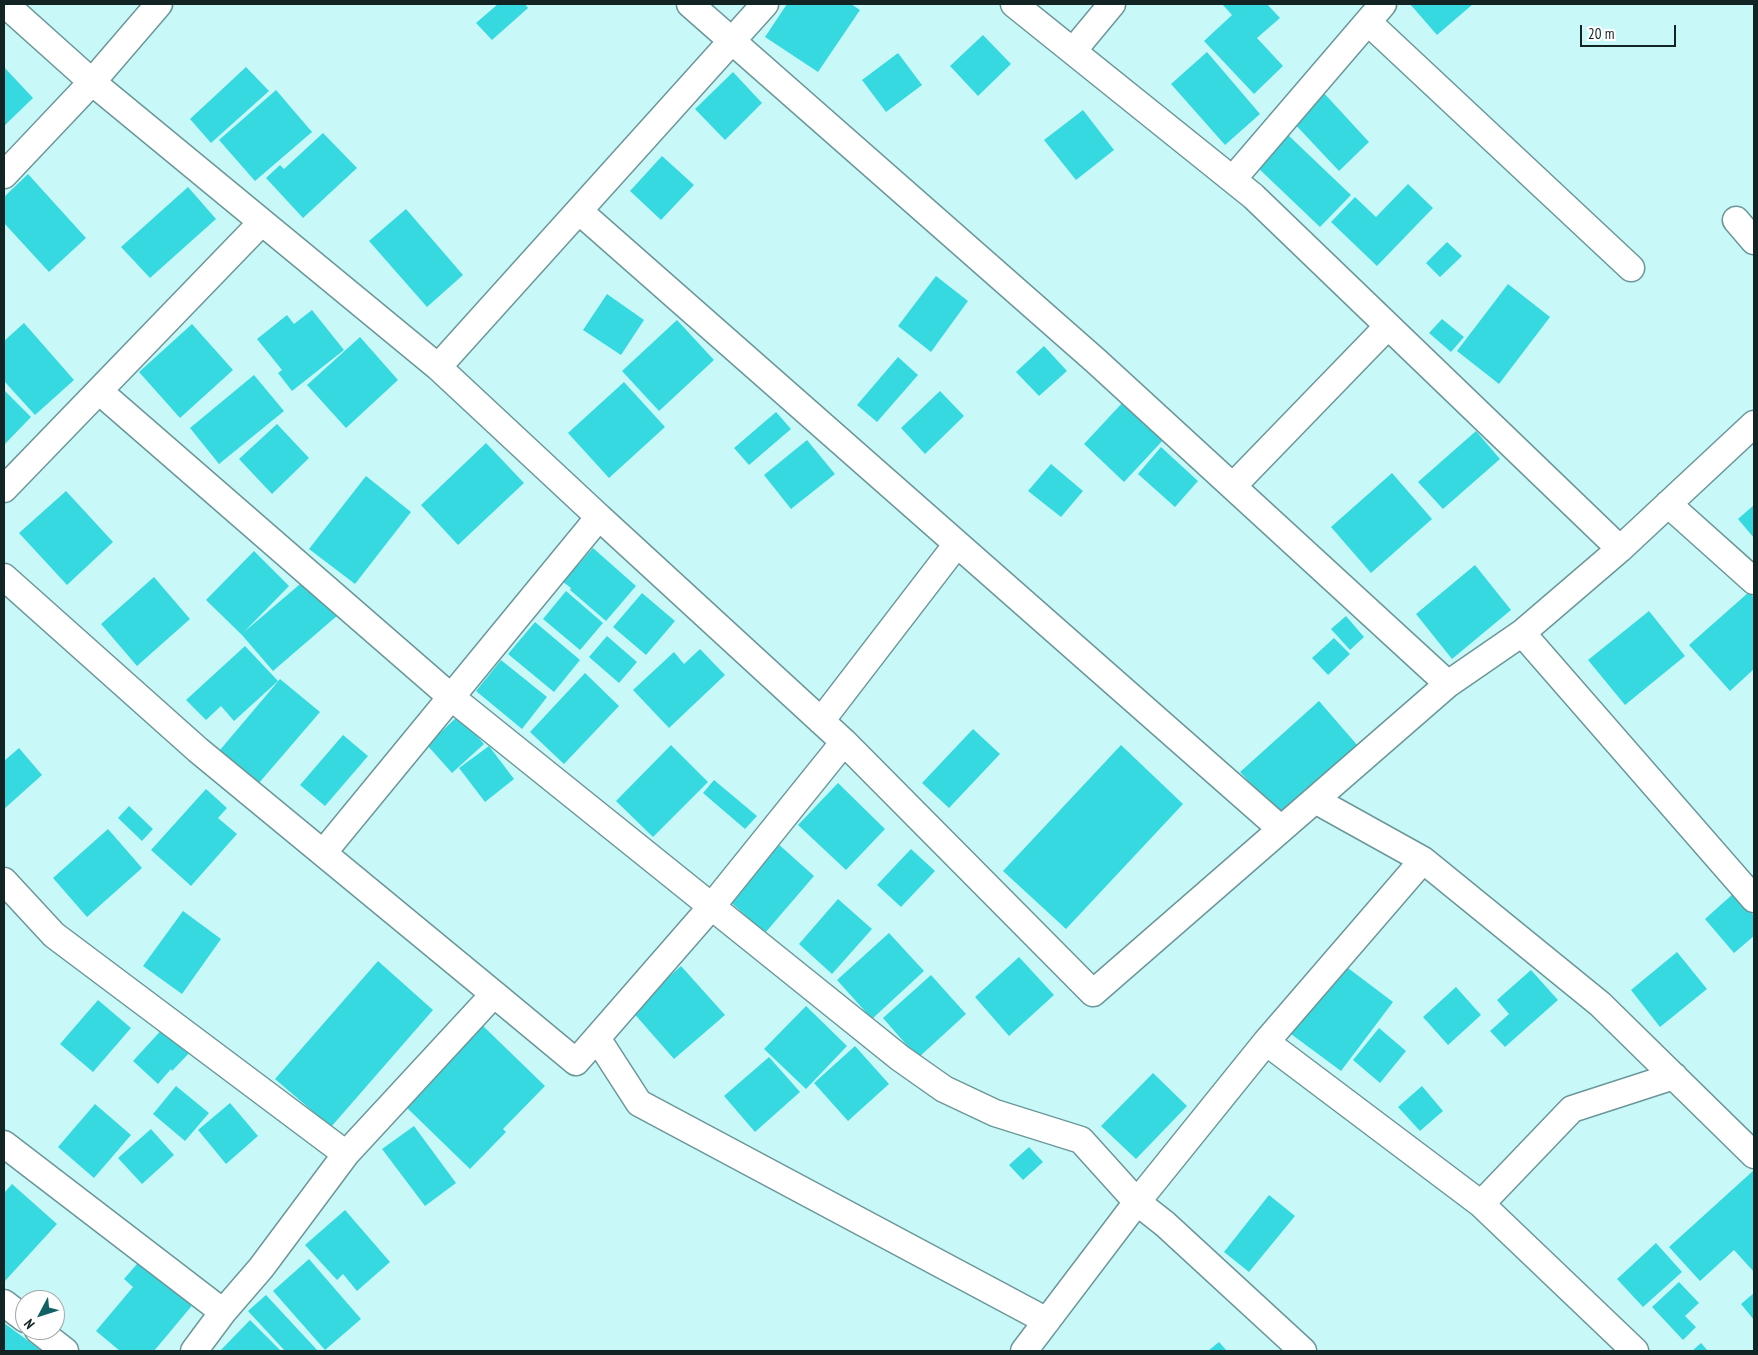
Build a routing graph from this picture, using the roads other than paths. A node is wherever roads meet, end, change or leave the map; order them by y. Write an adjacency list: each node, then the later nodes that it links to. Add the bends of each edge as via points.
1 (6, 4): 10 (street)
2 (159, 4): 10 (street)
3 (690, 4): 8 (street)
4 (766, 4): 8 (street)
5 (1014, 4): 9 (street)
6 (1112, 4): 9 (street)
7 (1376, 13): 12 (street); 17 (street)
8 (732, 41): 13 (street); 22 (street)
9 (1073, 51): 12 (street)
10 (92, 82): 11 (street); 15 (street)
11 (4, 175)
12 (1233, 179): 18 (street)
13 (579, 211): 19 (street); 26 (street)
14 (1736, 220): 16 (street)
15 (262, 222): 19 (street); 20 (street)
16 (1754, 241)
17 (1631, 268)
18 (1388, 326): 22 (street); 27 (street)
19 (438, 367): 25 (street)
20 (99, 391): 23 (street); 32 (street)
21 (1754, 424): 24 (street)
22 (1233, 486): 31 (street)
23 (4, 489)
24 (1668, 504): 27 (street); 29 (street)
25 (598, 517): 32 (street); 33 (street)
26 (957, 544): 33 (street); 36 (street)
27 (1620, 549): 30 (street)
28 (4, 577): 37 (street, via 198,750)
29 (1754, 582)
30 (1522, 633): 31 (street); 40 (street)
31 (1448, 684): 35 (street)
32 (451, 697): 37 (street); 41 (street)
33 (821, 721): 34 (street)
34 (844, 742): 36 (street, via 1093,993); 41 (street)
35 (1315, 800): 36 (street); 38 (street)
36 (1281, 830)
37 (323, 853): 42 (street)
38 (1423, 860): 44 (street); 45 (street, via 1600,1004)
39 (4, 881): 47 (street, via 54,935)
40 (1754, 899)
41 (712, 906): 43 (street); 49 (street, via 900,1058 944,1089 995,1113 1081,1140)
42 (494, 994): 43 (street, via 576,1062); 47 (street)
43 (596, 1038): 54 (street, via 639,1103)
44 (1266, 1042): 49 (street); 50 (street)
45 (1674, 1076): 48 (street); 50 (street, via 1572,1109)
46 (4, 1144): 53 (street)
47 (346, 1154): 53 (street, via 261,1268)
48 (1754, 1155)
49 (1137, 1202): 54 (street); 59 (street, via 1166,1224)
50 (1481, 1204): 60 (street)
51 (4, 1303): 52 (street)
52 (15, 1311)
53 (223, 1312): 57 (street)
54 (1047, 1321): 58 (street)
55 (51, 1340): 56 (street)
56 (65, 1351)
57 (194, 1351)
58 (1024, 1351)
59 (1303, 1351)
60 (1634, 1351)

